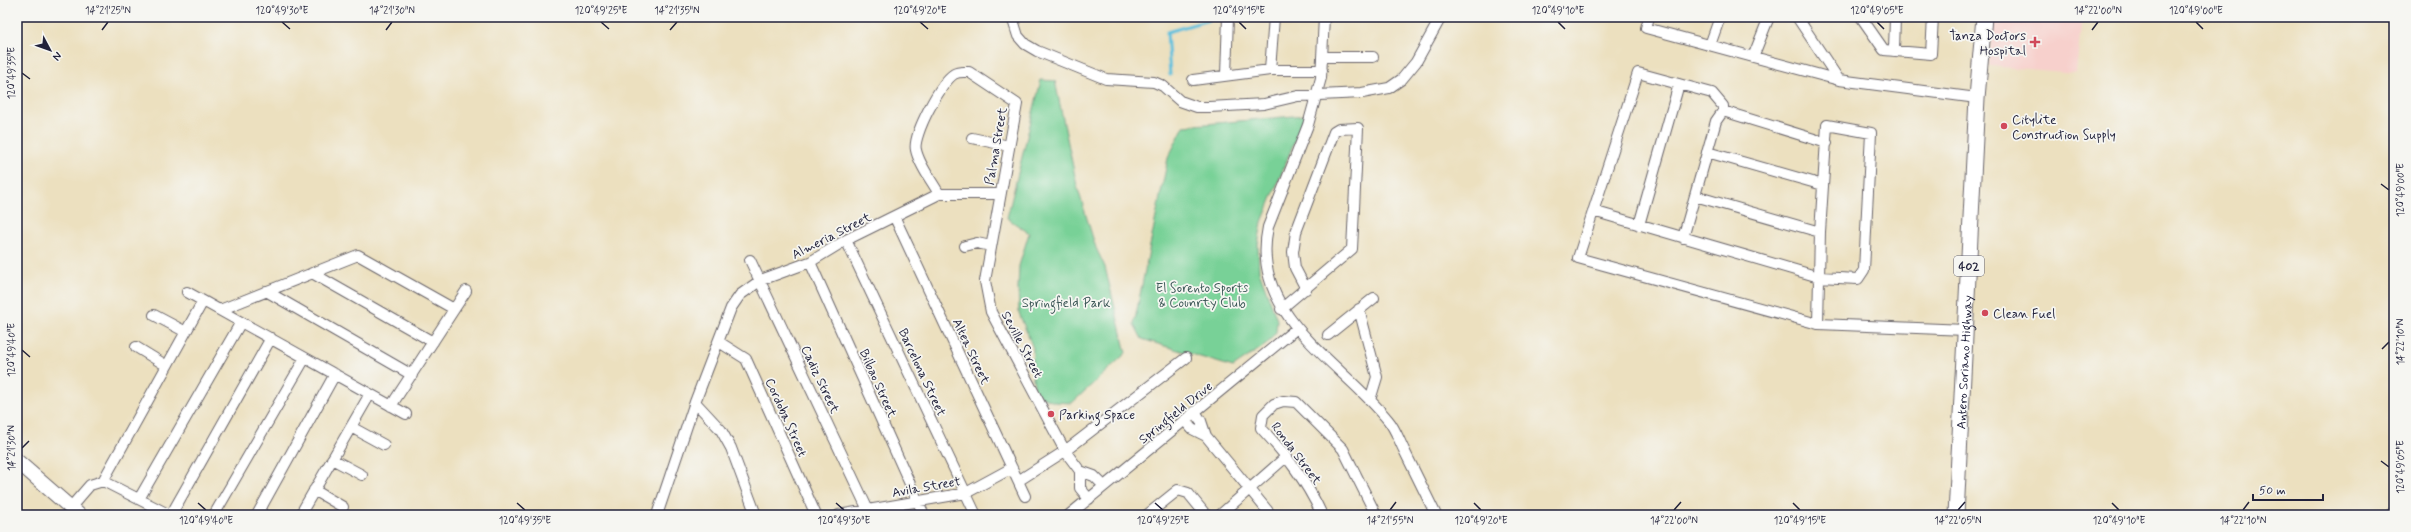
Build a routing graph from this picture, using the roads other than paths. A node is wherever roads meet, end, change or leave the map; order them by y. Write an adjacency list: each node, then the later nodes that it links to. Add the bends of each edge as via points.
1 (1012, 17): 25 (street, via 1018,36 1037,51 1106,79 1154,82 1163,86 1180,101 1197,107 1264,104)
2 (1228, 17): 21 (street)
3 (1274, 17): 19 (street)
4 (1324, 17): 16 (street)
5 (1441, 17): 25 (street, via 1416,62 1402,79 1389,88 1362,93)
6 (1649, 17): 14 (street, via 1646,28)
7 (1720, 17): 14 (street)
8 (1769, 17): 17 (street)
9 (1797, 17): 23 (street)
10 (1895, 17): 15 (street)
11 (1933, 17): 15 (street, via 1931,54)
12 (1984, 17): 26 (main road, Antero Soriano Highway / 402)
13 (1862, 18): 15 (street, via 1884,50)
14 (1710, 45): 17 (street)
15 (1894, 51)
16 (1324, 57): 18 (street); 20 (street)
17 (1753, 57): 23 (street)
18 (1373, 58)
19 (1270, 70): 20 (street); 21 (street)
20 (1322, 70): 25 (street)
21 (1226, 75): 22 (street)
22 (1193, 80)
23 (1839, 80): 26 (street)
24 (1679, 84): 27 (street, via 1712,93 1723,106); 36 (street, via 1638,73); 38 (street)
25 (1317, 94): 56 (street, via 1265,240 1267,276)
26 (1977, 98): 63 (main road, Antero Soriano Highway / 402)
27 (1723, 111): 29 (street); 31 (street, via 1716,122)
28 (972, 138): 30 (street)
29 (1827, 143): 32 (street); 47 (street, via 1827,125 1871,133 1862,276 1858,279)
30 (1009, 146): 33 (street, Palma Street, via 1017,104 969,72 960,71 952,75 933,102 917,133 915,143 916,151); 34 (street, Palma Street)
31 (1707, 152): 32 (street); 35 (street)
32 (1823, 185): 39 (street)
33 (939, 194): 34 (street, Almeria Street); 37 (street, Almeria Street)
34 (1000, 194): 43 (street, Seville Street)
35 (1695, 196): 39 (street); 40 (street)
36 (1593, 211): 38 (street); 61 (street, via 1578,258)
37 (895, 218): 41 (street, Almeria Street); 89 (street, Altea Street)
38 (1639, 225): 40 (street)
39 (1820, 232): 47 (street)
40 (1683, 238): 47 (street)
41 (846, 240): 45 (street, Almeria Street); 97 (street, Barcelona Street)
42 (965, 246): 43 (street, via 977,243)
43 (991, 246): 85 (street, Seville Street, via 984,281 991,312)
44 (750, 260): 48 (street, Cadiz Street)
45 (810, 262): 48 (street, Almeria Street); 101 (street, Bilbao Street)
46 (312, 273): 52 (street); 55 (street, via 358,255); 67 (street)
47 (1819, 277): 61 (street)
48 (761, 280): 68 (street, Almeria Street, via 740,295 731,308); 103 (street, Cadiz Street)
49 (1306, 289): 49 (street, via 1352,249 1358,128 1339,129 1334,132 1296,232 1293,252 1295,268); 56 (street)
50 (466, 291): 55 (street)
51 (187, 292): 54 (street)
52 (266, 292): 58 (street); 74 (street)
53 (1374, 298): 57 (street)
54 (203, 301): 58 (street); 64 (street)
55 (454, 309): 67 (street)
56 (1281, 309): 62 (street)
57 (1359, 309): 65 (street); 76 (street, via 1378,377)
58 (220, 310): 60 (street)
59 (154, 314): 64 (street)
60 (240, 322): 66 (street); 99 (street)
61 (1818, 324): 63 (street)
62 (1297, 328): 76 (street); 80 (street, Springfield Drive)
63 (1966, 330): 123 (main road, Antero Soriano Highway / 402)
64 (186, 332): 72 (street)
65 (1328, 335)
66 (271, 338): 70 (street); 105 (street)
67 (432, 342): 74 (street)
68 (719, 342): 77 (street, Almeria Street); 111 (street, Cordoba Street, via 746,359)
69 (136, 347): 72 (street)
70 (305, 358): 73 (street); 106 (street)
71 (1186, 358): 85 (street)
72 (167, 366): 92 (street)
73 (335, 374): 75 (street); 107 (street)
74 (412, 375): 78 (street)
75 (370, 394): 78 (street); 82 (street)
76 (1370, 400): 122 (street, via 1390,422)
77 (695, 402): 109 (street, Almeria Street); 110 (street, via 721,430 731,448)
78 (391, 406): 79 (street)
79 (406, 414)
80 (1196, 414): 81 (street, Springfield Drive); 83 (street, via 1202,421)
81 (1185, 421): 83 (street, via 1192,429); 94 (street, Springfield Drive)
82 (351, 427): 84 (street); 87 (street)
83 (1206, 436): 95 (street)
84 (384, 445)
85 (1065, 451): 90 (street, Seville Street); 93 (street)
86 (1287, 456): 95 (street); 120 (street, Ronda Street, via 1309,486); 121 (street, Ronda Street, via 1261,428 1263,414 1274,404 1283,401 1296,402 1343,449)
87 (332, 459): 91 (street); 96 (street)
88 (17, 461): 104 (main road)
89 (1012, 468): 93 (street, Altea Street); 97 (street, Avila Street)
90 (1080, 471): 94 (street, Seville Street, via 1094,476); 100 (street, via 1080,488)
91 (362, 475)
92 (103, 481): 99 (street); 104 (street, via 90,485)
93 (1018, 481): 98 (street, Altea Street)
94 (1104, 486): 100 (street, Springfield Drive)
95 (1250, 489): 118 (street); 119 (street)
96 (314, 490): 102 (street); 108 (street)
97 (966, 493): 101 (street, Avila Street); 114 (street, Barcelona Street)
98 (1025, 496)
99 (139, 499): 105 (street)
100 (1089, 499): 115 (street, Springfield Drive)
101 (918, 501): 103 (street, Avila Street); 113 (street, Bilbao Street)
102 (343, 507)
103 (868, 510): 112 (street, Avila Street)
104 (75, 511)
105 (171, 515)
106 (214, 515)
107 (257, 515)
108 (300, 515)
109 (657, 515)
110 (756, 515)
111 (816, 515)
112 (839, 515)
113 (924, 515)
114 (976, 515)
115 (1069, 515)
116 (1147, 515): 117 (street, via 1178,490 1188,493)
117 (1206, 515)
118 (1220, 515)
119 (1271, 515)
120 (1322, 515)
121 (1376, 515)
122 (1436, 515)
123 (1956, 515)

